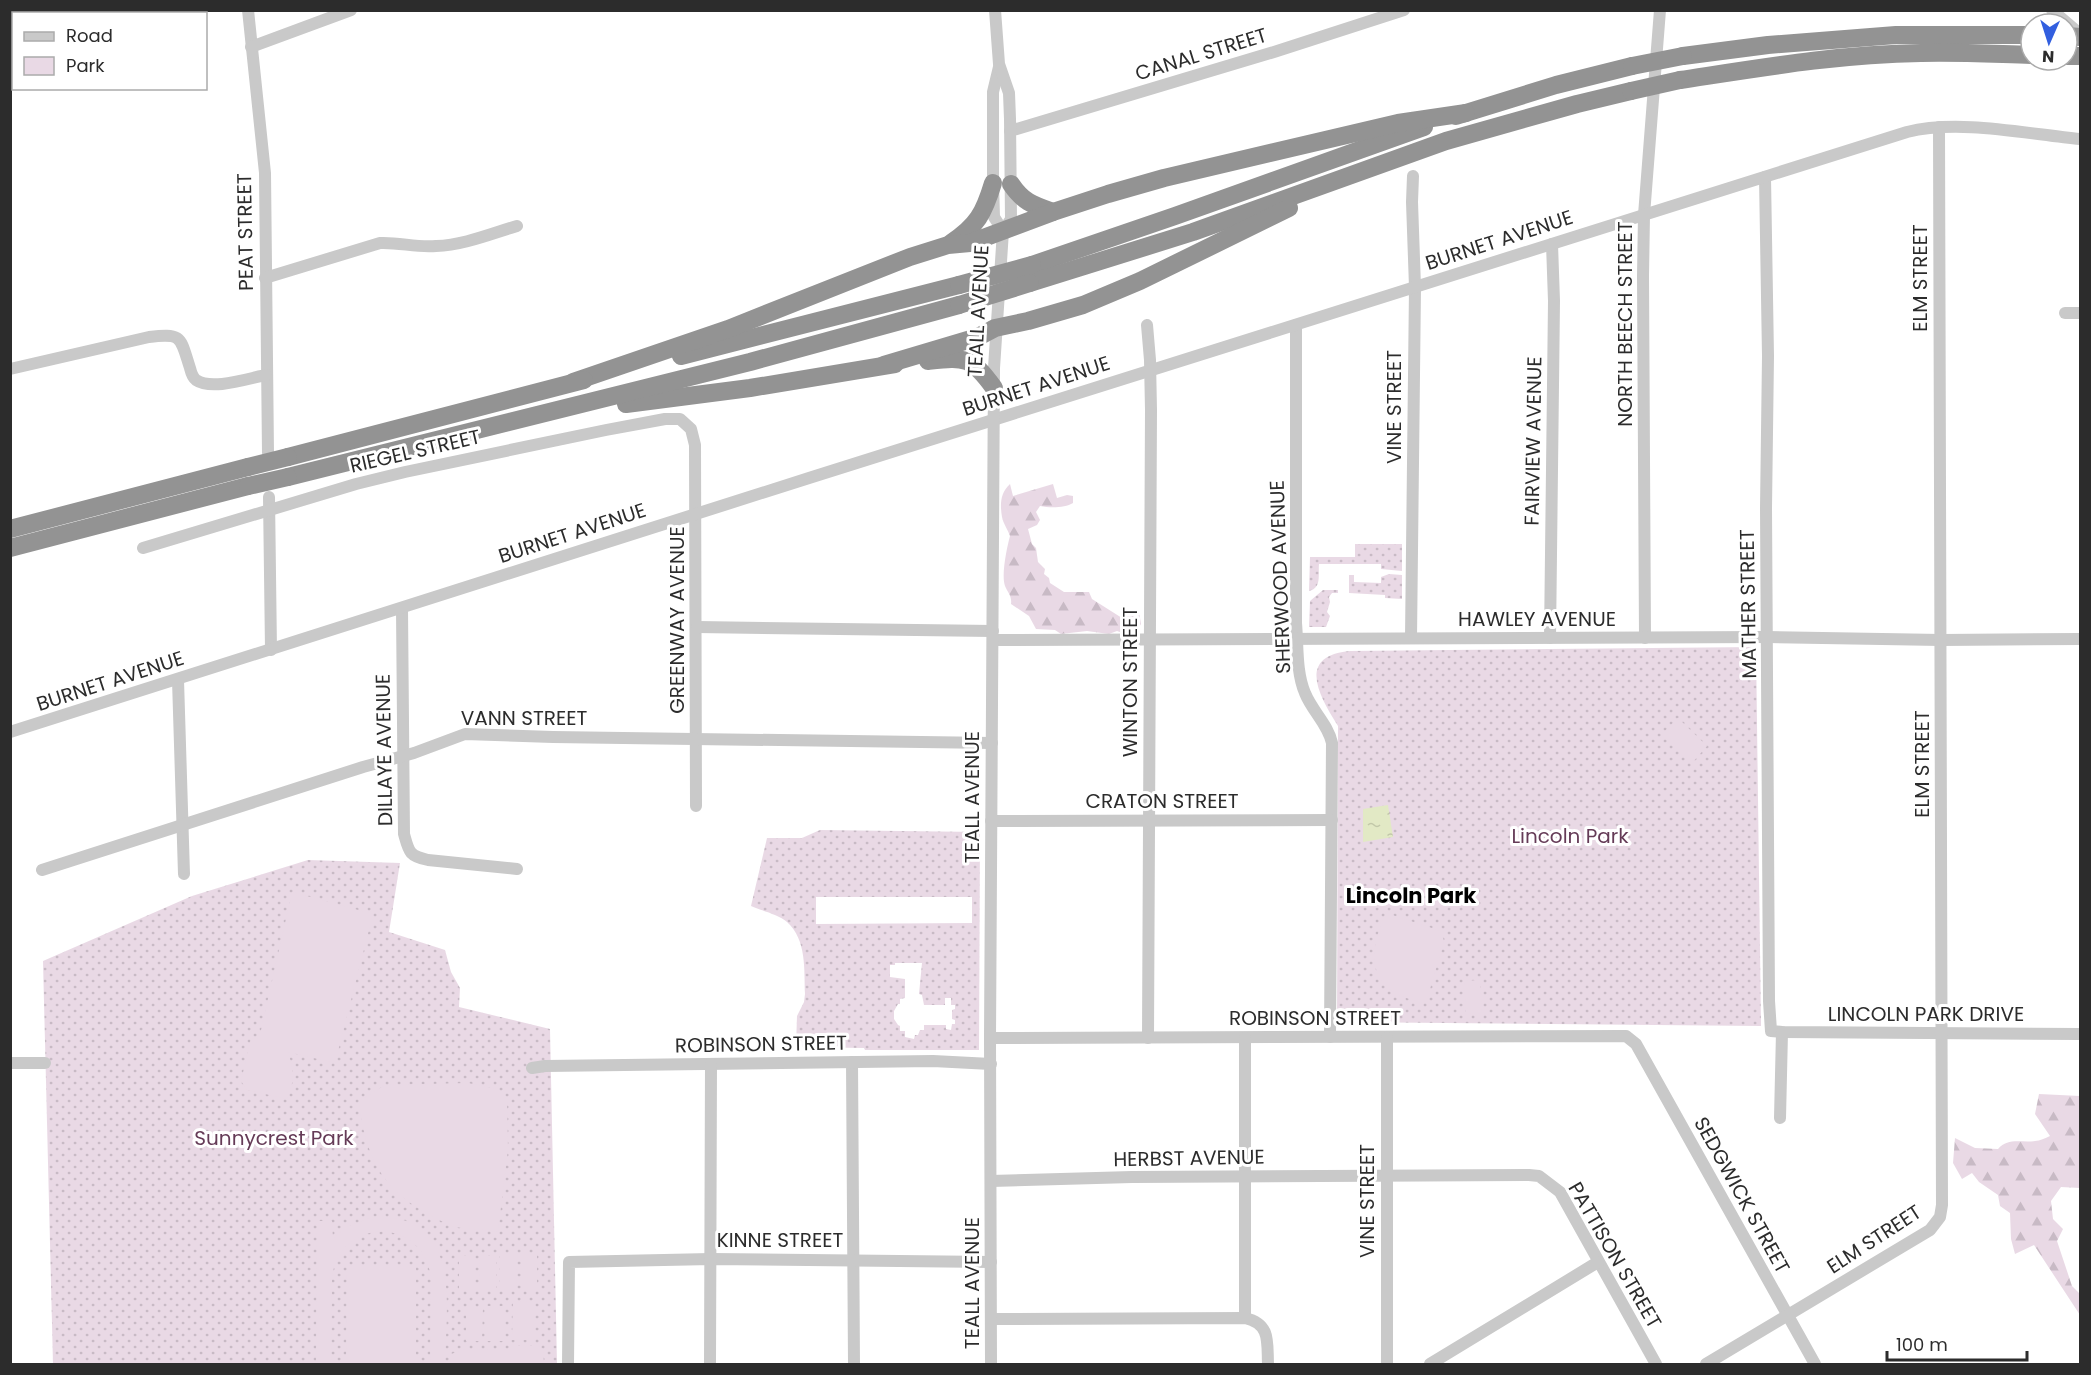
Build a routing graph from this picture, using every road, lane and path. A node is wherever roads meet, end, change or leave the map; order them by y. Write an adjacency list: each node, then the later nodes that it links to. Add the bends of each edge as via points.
1 (248, 10): 9 (street, PEAT STREET)
2 (351, 10): 9 (street)
3 (995, 10): 11 (street, TEALL AVENUE)
4 (1404, 10): 14 (street, CANAL STREET)
5 (1660, 10): 21 (street, NORTH BEECH STREET)
6 (2052, 10): 8 (street)
7 (2019, 35): 12 (highway, bridge, via 1896,35 1683,56 1556,85)
8 (2080, 36)
9 (251, 47): 26 (street, PEAT STREET, via 265,173)
10 (2019, 55): 17 (highway, bridge, via 1920,53 1844,57 1680,80 1446,141)
11 (999, 67): 14 (street, TEALL AVENUE, via 1009,93); 19 (street, TEALL AVENUE, via 993,92)
12 (1466, 113): 20 (highway, via 1398,123 1164,178); 37 (highway, bridge, via 1032,265)
13 (1939, 127): 15 (street, BURNET AVENUE); 18 (street, BURNET AVENUE, via 1907,132); 59 (street, ELM STREET)
14 (1010, 131): 19 (street, TEALL AVENUE)
15 (2080, 139)
16 (1413, 176): 27 (street, VINE STREET)
17 (1351, 177): 32 (highway, via 1140,281 1083,305); 39 (highway, bridge, via 1193,232 959,305)
18 (1765, 177): 21 (street, BURNET AVENUE); 56 (street, MATHER STREET)
19 (1002, 184): 20 (highway, via 1029,204); 23 (street, TEALL AVENUE, via 1011,219); 23 (street, TEALL AVENUE, via 994,217); 25 (highway, via 977,222)
20 (1053, 212): 23 (highway)
21 (1644, 215): 24 (street, BURNET AVENUE); 55 (street, NORTH BEECH STREET)
22 (517, 226): 26 (street, via 433,247 380,243)
23 (1003, 231): 25 (highway, via 970,243); 32 (street, TEALL AVENUE)
24 (1552, 244): 27 (street, BURNET AVENUE); 54 (street, FAIRVIEW AVENUE)
25 (948, 245): 37 (highway, via 910,256 728,329)
26 (266, 278): 36 (street, PEAT STREET)
27 (1415, 287): 30 (street, BURNET AVENUE); 53 (street, VINE STREET)
28 (2065, 313): 29 (street)
29 (2080, 313)
30 (1296, 325): 35 (street, BURNET AVENUE); 52 (street, SHERWOOD AVENUE)
31 (1147, 326): 35 (street, WINTON STREET)
32 (995, 328): 33 (highway, via 978,337); 38 (street, TEALL AVENUE)
33 (884, 365): 38 (highway, via 956,357 974,365); 39 (highway, via 750,388)
34 (10, 369): 36 (street, via 169,335 182,341 197,380 228,383)
35 (1150, 370): 40 (street, BURNET AVENUE); 58 (street, WINTON STREET)
36 (266, 375): 42 (street, PEAT STREET)
37 (573, 382): 46 (highway, bridge)
38 (994, 388): 40 (street, TEALL AVENUE)
39 (549, 413): 47 (highway, bridge)
40 (994, 420): 45 (street, BURNET AVENUE); 51 (street, TEALL AVENUE)
41 (693, 435): 44 (street, RIEGEL STREET, via 692,429 680,419 656,421 405,472); 45 (street, GREENWAY AVENUE)
42 (268, 453)
43 (268, 497): 44 (street)
44 (269, 510): 48 (street, RIEGEL STREET); 60 (street)
45 (696, 514): 49 (street, BURNET AVENUE); 50 (street, GREENWAY AVENUE)
46 (10, 529)
47 (10, 548)
48 (143, 548)
49 (402, 609): 60 (street, BURNET AVENUE); 65 (street, DILLAYE AVENUE)
50 (696, 627): 51 (street, HAWLEY AVENUE); 63 (street, GREENWAY AVENUE)
51 (993, 636): 58 (street, HAWLEY AVENUE); 64 (street, TEALL AVENUE)
52 (1298, 638): 53 (street, HAWLEY AVENUE); 58 (street, HAWLEY AVENUE); 67 (street, SHERWOOD AVENUE, via 1303,690 1330,736)
53 (1411, 638): 54 (street, HAWLEY AVENUE)
54 (1550, 638): 55 (street, HAWLEY AVENUE)
55 (1645, 638): 56 (street, HAWLEY AVENUE)
56 (1768, 638): 59 (street, HAWLEY AVENUE); 74 (street, MATHER STREET, via 1769,978)
57 (2080, 639): 59 (street, HAWLEY AVENUE)
58 (1149, 640): 69 (street, WINTON STREET)
59 (1941, 640): 75 (street, ELM STREET)
60 (271, 650): 61 (street, BURNET AVENUE)
61 (178, 680): 62 (street, BURNET AVENUE); 70 (street)
62 (10, 732)
63 (696, 738): 64 (street, VANN STREET); 65 (street, VANN STREET, via 465,734); 66 (street, GREENWAY AVENUE)
64 (992, 743): 68 (street, TEALL AVENUE)
65 (403, 756): 70 (street, VANN STREET); 71 (street, DILLAYE AVENUE, via 404,834 412,854 428,860)
66 (696, 806)
67 (1332, 820): 69 (street, CRATON STREET); 77 (street, SHERWOOD AVENUE)
68 (991, 821): 69 (street, CRATON STREET); 78 (street, TEALL AVENUE)
69 (1149, 822): 79 (street, WINTON STREET)
70 (183, 825): 72 (street, VANN STREET); 73 (street)
71 (517, 869)
72 (42, 870)
73 (184, 874)
74 (1776, 1031): 75 (street, LINCOLN PARK DRIVE); 89 (street, MATHER STREET)
75 (1943, 1033): 76 (street, LINCOLN PARK DRIVE); 97 (street, ELM STREET, via 1942,1205 1936,1225)
76 (2080, 1034)
77 (1330, 1037): 80 (street, ROBINSON STREET); 81 (street, ROBINSON STREET)
78 (990, 1038): 79 (street, ROBINSON STREET); 87 (street, TEALL AVENUE)
79 (1148, 1038): 80 (street, ROBINSON STREET)
80 (1245, 1038): 91 (street)
81 (1387, 1038): 82 (street, ROBINSON STREET, via 1626,1036); 90 (street, VINE STREET)
82 (1636, 1044): 97 (street, SEDGWICK STREET)
83 (852, 1062): 86 (street, ROBINSON STREET); 87 (street, ROBINSON STREET); 94 (street)
84 (10, 1063): 85 (street)
85 (45, 1063)
86 (711, 1064): 88 (street, ROBINSON STREET); 93 (street)
87 (991, 1064): 92 (street, TEALL AVENUE)
88 (532, 1068)
89 (1780, 1118)
90 (1388, 1175): 91 (street, HERBST AVENUE); 96 (street, PATTISON STREET, via 1539,1176 1560,1192); 105 (street, VINE STREET)
91 (1245, 1177): 92 (street, HERBST AVENUE); 98 (street)
92 (991, 1181): 95 (street, TEALL AVENUE)
93 (711, 1259): 94 (street, KINNE STREET); 100 (street, KINNE STREET, via 569,1262); 101 (street)
94 (852, 1260): 95 (street, KINNE STREET); 102 (street)
95 (992, 1262): 99 (street, TEALL AVENUE)
96 (1598, 1263): 106 (street); 107 (street, PATTISON STREET)
97 (1787, 1317): 108 (street, ELM STREET); 109 (street, SEDGWICK STREET)
98 (1245, 1318): 99 (street); 104 (street, via 1263,1327)
99 (991, 1319): 103 (street, TEALL AVENUE)
100 (568, 1365)
101 (710, 1365)
102 (854, 1365)
103 (991, 1365)
104 (1268, 1365)
105 (1387, 1365)
106 (1430, 1365)
107 (1656, 1365)
108 (1706, 1365)
109 (1815, 1365)

